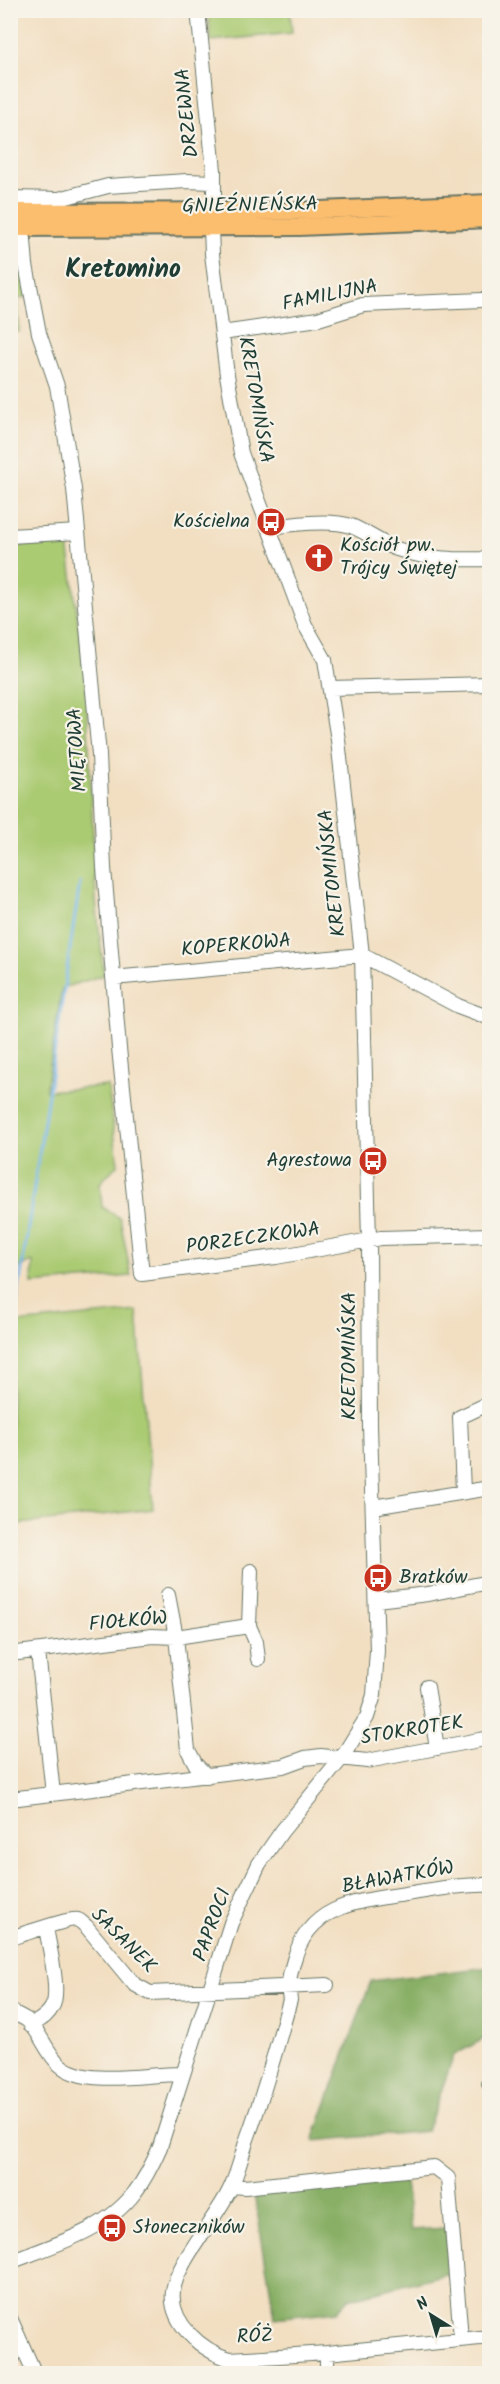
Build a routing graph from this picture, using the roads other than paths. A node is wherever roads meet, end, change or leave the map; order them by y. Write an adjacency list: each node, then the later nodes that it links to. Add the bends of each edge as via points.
1 (198, 10): 2 (street, DRZEWNA)
2 (213, 182): 3 (street, via 108,186 54,199); 7 (street, DRZEWNA)
3 (10, 198)
4 (489, 203): 7 (main road, GNIEŹNIEŃSKA)
5 (10, 212): 7 (main road, GNIEŹNIEŃSKA)
6 (489, 219): 7 (main road, GNIEŹNIEŃSKA, via 338,226)
7 (212, 220): 8 (main road, GNIEŹNIEŃSKA); 10 (street, KRETOMIŃSKA)
8 (17, 228): 12 (street, MIĘTOWA, via 39,333 59,397)
9 (482, 300): 10 (street, FAMILIJNA, via 363,305 318,319)
10 (222, 333): 11 (street, KRETOMIŃSKA, via 240,450)
11 (268, 528): 14 (street, via 330,523 351,526 396,549 417,554 451,560); 16 (street, KRETOMIŃSKA, via 305,625 325,660)
12 (78, 532): 13 (street); 18 (street, MIĘTOWA, via 98,744)
13 (10, 536)
14 (489, 559)
15 (489, 684): 16 (street)
16 (330, 688): 17 (street, KRETOMIŃSKA)
17 (362, 955): 18 (street, KOPERKOWA); 19 (street, via 458,1006); 21 (street, KRETOMIŃSKA)
18 (113, 978): 22 (street, MIĘTOWA)
19 (489, 1018)
20 (489, 1235): 21 (street)
21 (369, 1241): 22 (street, PORZECZKOWA); 26 (street, KRETOMIŃSKA)
22 (142, 1274)
23 (489, 1403): 25 (street, via 460,1417)
24 (489, 1488): 25 (street)
25 (463, 1492): 26 (street)
26 (373, 1506): 27 (street, KRETOMIŃSKA)
27 (375, 1550): 31 (street, PAPROCI)
28 (251, 1571): 32 (street)
29 (489, 1582): 31 (street)
30 (168, 1595): 33 (street)
31 (376, 1600): 40 (street, PAPROCI, via 374,1695 367,1717)
32 (249, 1626): 33 (street, FIOŁKÓW); 36 (street)
33 (176, 1637): 34 (street, FIOŁKÓW, via 152,1636); 41 (street, via 188,1750)
34 (38, 1652): 35 (street, FIOŁKÓW); 42 (street)
35 (10, 1654)
36 (258, 1659)
37 (427, 1687): 39 (street)
38 (489, 1738): 39 (street, STOKROTEK)
39 (437, 1748): 40 (street, STOKROTEK, via 367,1761)
40 (341, 1759): 41 (street, via 305,1758 284,1766); 49 (street, PAPROCI, via 259,1864 231,1923)
41 (207, 1776): 42 (street)
42 (53, 1794): 43 (street)
43 (10, 1799)
44 (489, 1886): 47 (street, BŁAWATKÓW, via 452,1887 353,1902 327,1913 300,1942)
45 (46, 1928): 46 (street, SASANEK); 49 (street, SASANEK, via 77,1919 134,1984 150,1993); 51 (street, via 54,2005)
46 (10, 1938)
47 (287, 1985): 48 (street); 49 (street); 53 (street, RÓŻ, via 290,2000 279,2043)
48 (327, 1985)
49 (211, 1990): 52 (street, PAPROCI)
50 (10, 2011): 51 (street)
51 (31, 2026): 52 (street, via 60,2065 83,2077)
52 (183, 2074): 54 (street, PAPROCI, via 160,2147 145,2178 120,2210 84,2232)
53 (232, 2186): 57 (street, via 434,2167 448,2178); 58 (street, RÓŻ, via 173,2289 173,2303 181,2322 201,2345 230,2359)
54 (10, 2262)
55 (10, 2318): 59 (street)
56 (489, 2337): 57 (street, RÓŻ)
57 (461, 2340): 58 (street, RÓŻ)
58 (327, 2353): 60 (street)
59 (35, 2373)
60 (327, 2373)

